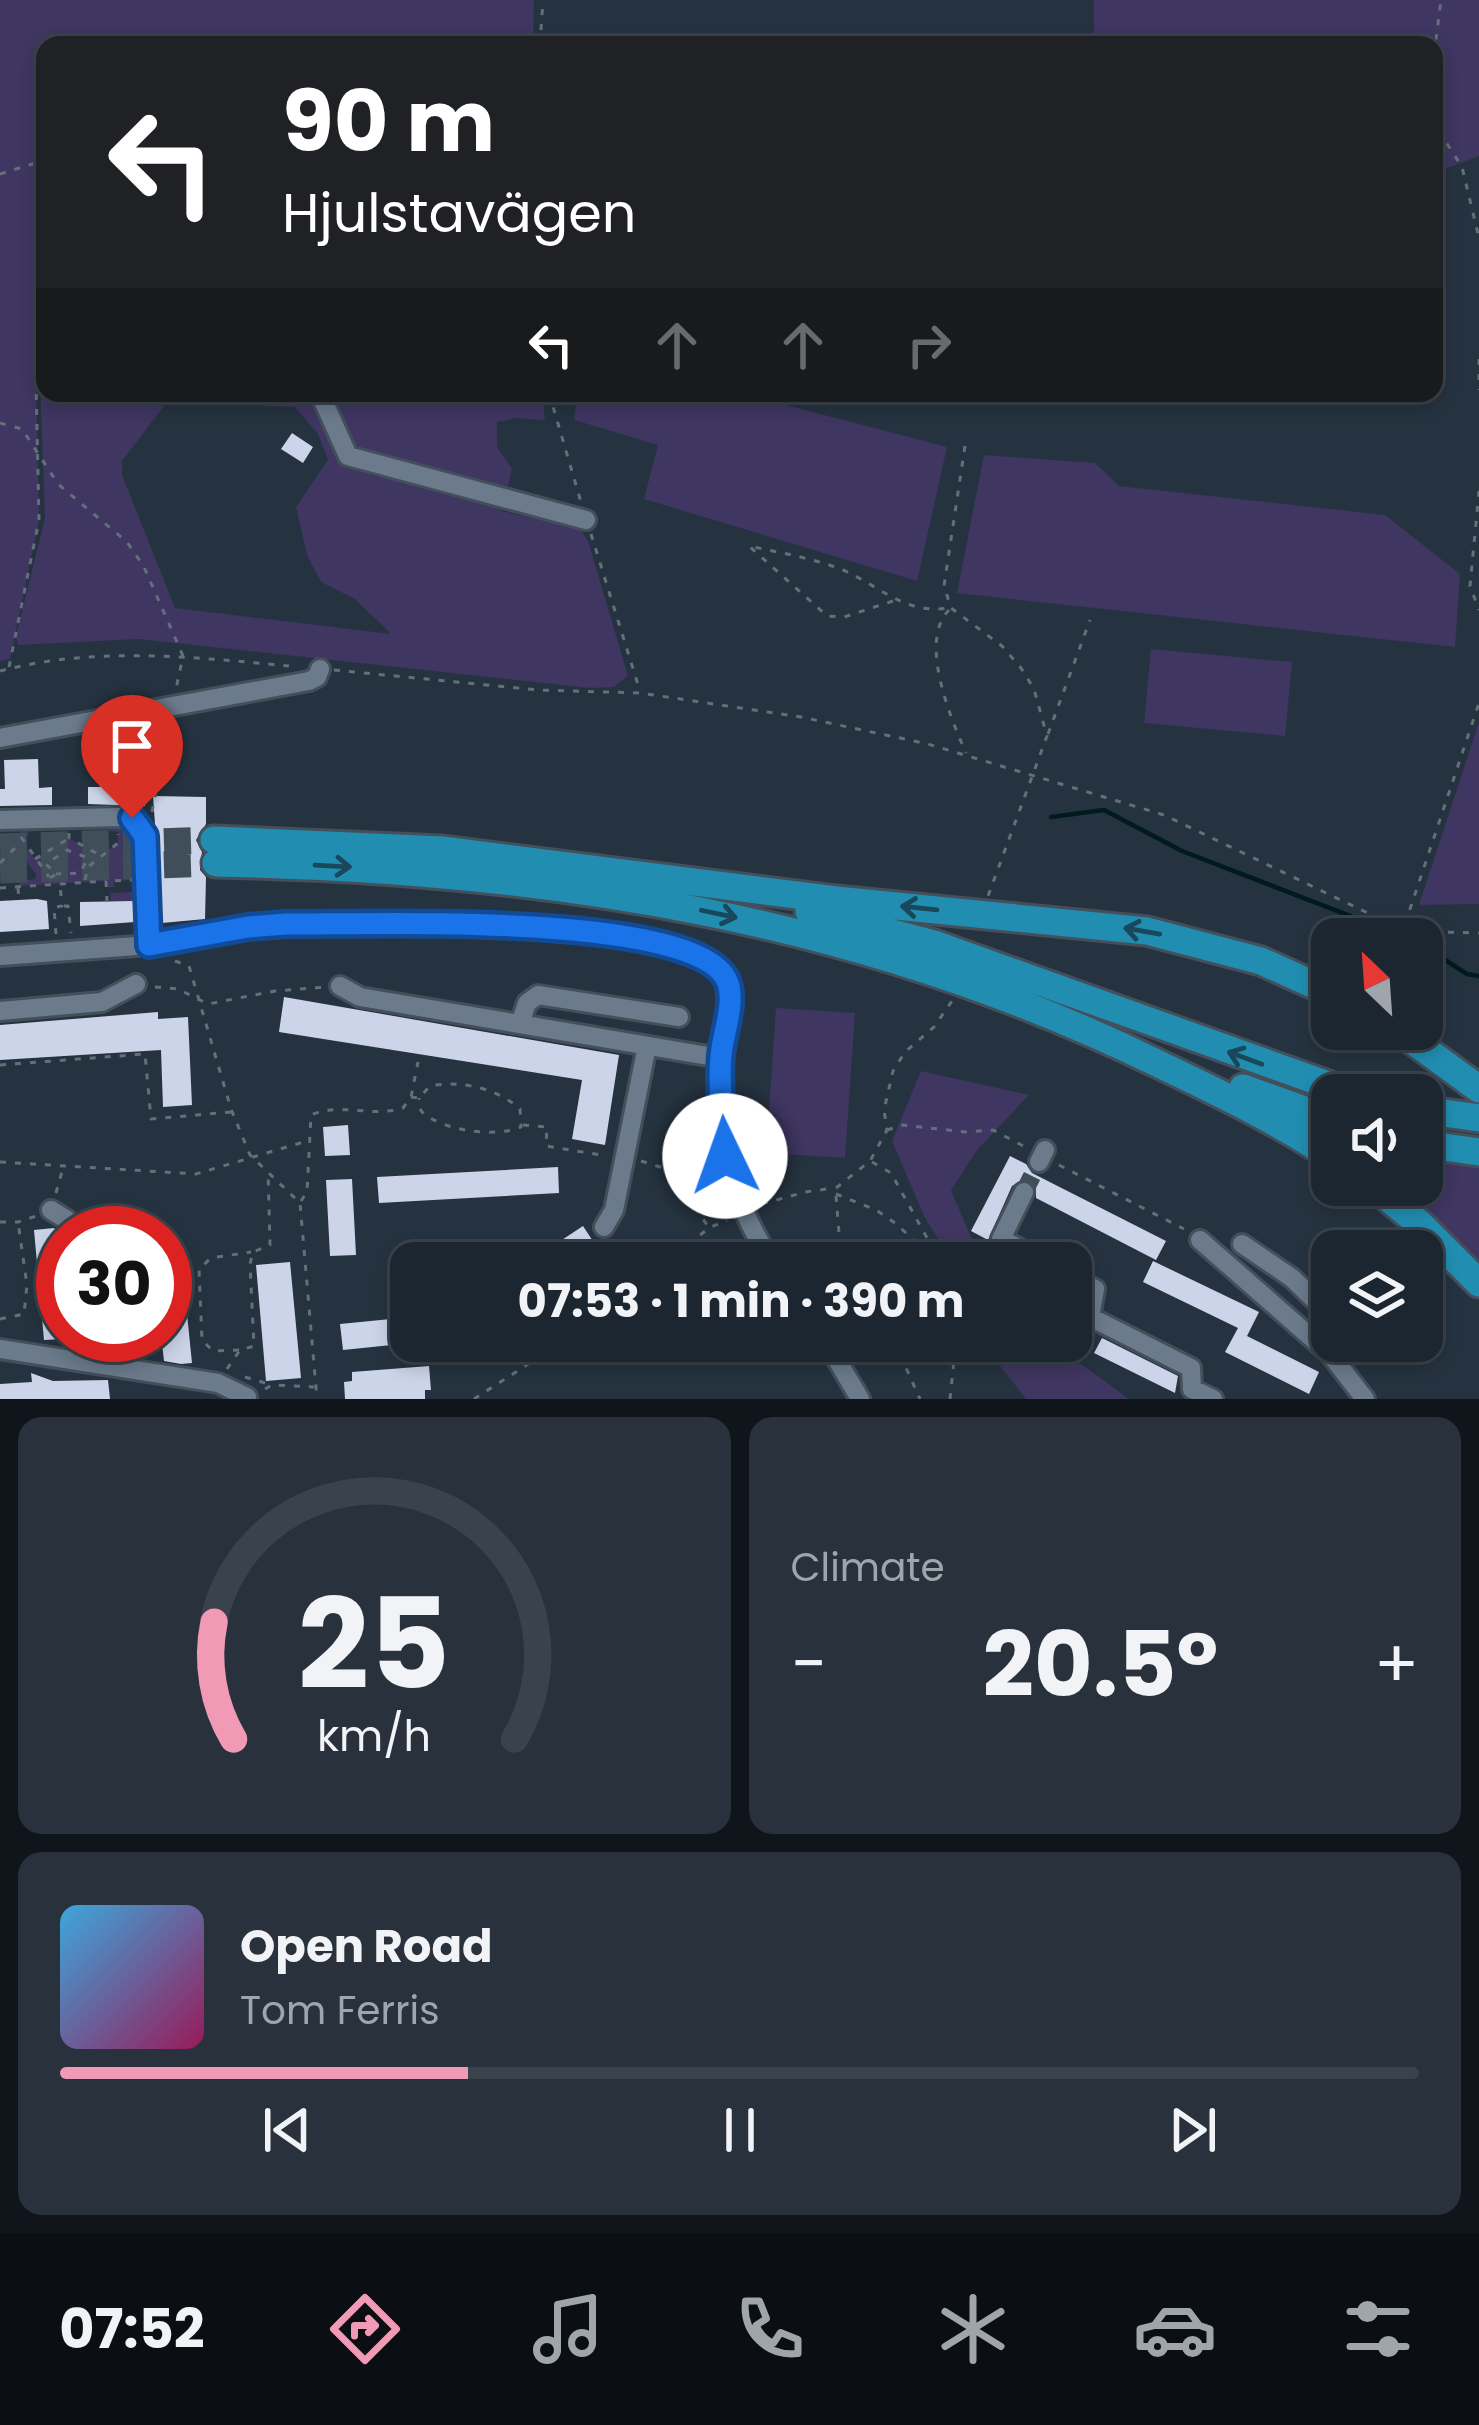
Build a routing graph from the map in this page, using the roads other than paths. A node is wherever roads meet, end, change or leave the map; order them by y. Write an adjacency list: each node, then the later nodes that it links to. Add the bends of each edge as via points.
1 (324, 402): 2 (street, via 348,456)
2 (586, 520)
3 (320, 669): 4 (street, via 309,681)
4 (0, 738)
5 (10, 820): 7 (street, via 132,818 142,829)
6 (673, 880): 9 (highway, one-way to 6, via 1261,961 1147,931); 15 (highway, one-way to 15, via 442,850 215,852 553,884 781,927 989,988); 19 (highway, one-way to 6, via 934,944)
7 (149, 945): 8 (street); 18 (street, via 286,924 538,927 643,939 707,958 728,980)
8 (0, 956)
9 (1311, 984)
10 (136, 985): 12 (street, via 102,1002)
11 (340, 986): 14 (street, via 360,997)
12 (0, 1011)
13 (679, 1017): 14 (street, via 538,995)
14 (520, 1024): 16 (street)
15 (1120, 1044): 21 (highway); 24 (highway)
16 (647, 1046): 18 (street); 29 (street, via 629,1159)
17 (1426, 1050): 20 (highway)
18 (720, 1058): 31 (street, via 725,1156)
19 (1311, 1079)
20 (1479, 1089)
21 (1311, 1112)
22 (1443, 1113): 23 (highway)
23 (1479, 1118)
24 (1311, 1144)
25 (1443, 1147): 26 (highway)
26 (1479, 1152)
27 (1024, 1192): 32 (street, via 1001,1239)
28 (1398, 1206): 34 (highway)
29 (604, 1227)
30 (1200, 1240): 37 (street)
31 (759, 1242)
32 (1007, 1242)
33 (1242, 1244): 35 (street)
34 (1479, 1282)
35 (1311, 1297)
36 (1092, 1318): 45 (street, via 1191,1368 1192,1389)
37 (1311, 1329)
38 (4, 1341): 39 (street)
39 (36, 1350)
40 (84, 1362): 44 (street, via 218,1383)
41 (837, 1362): 43 (street)
42 (1343, 1362): 46 (street)
43 (854, 1396)
44 (247, 1397)
45 (1213, 1399)
46 (1365, 1399)

